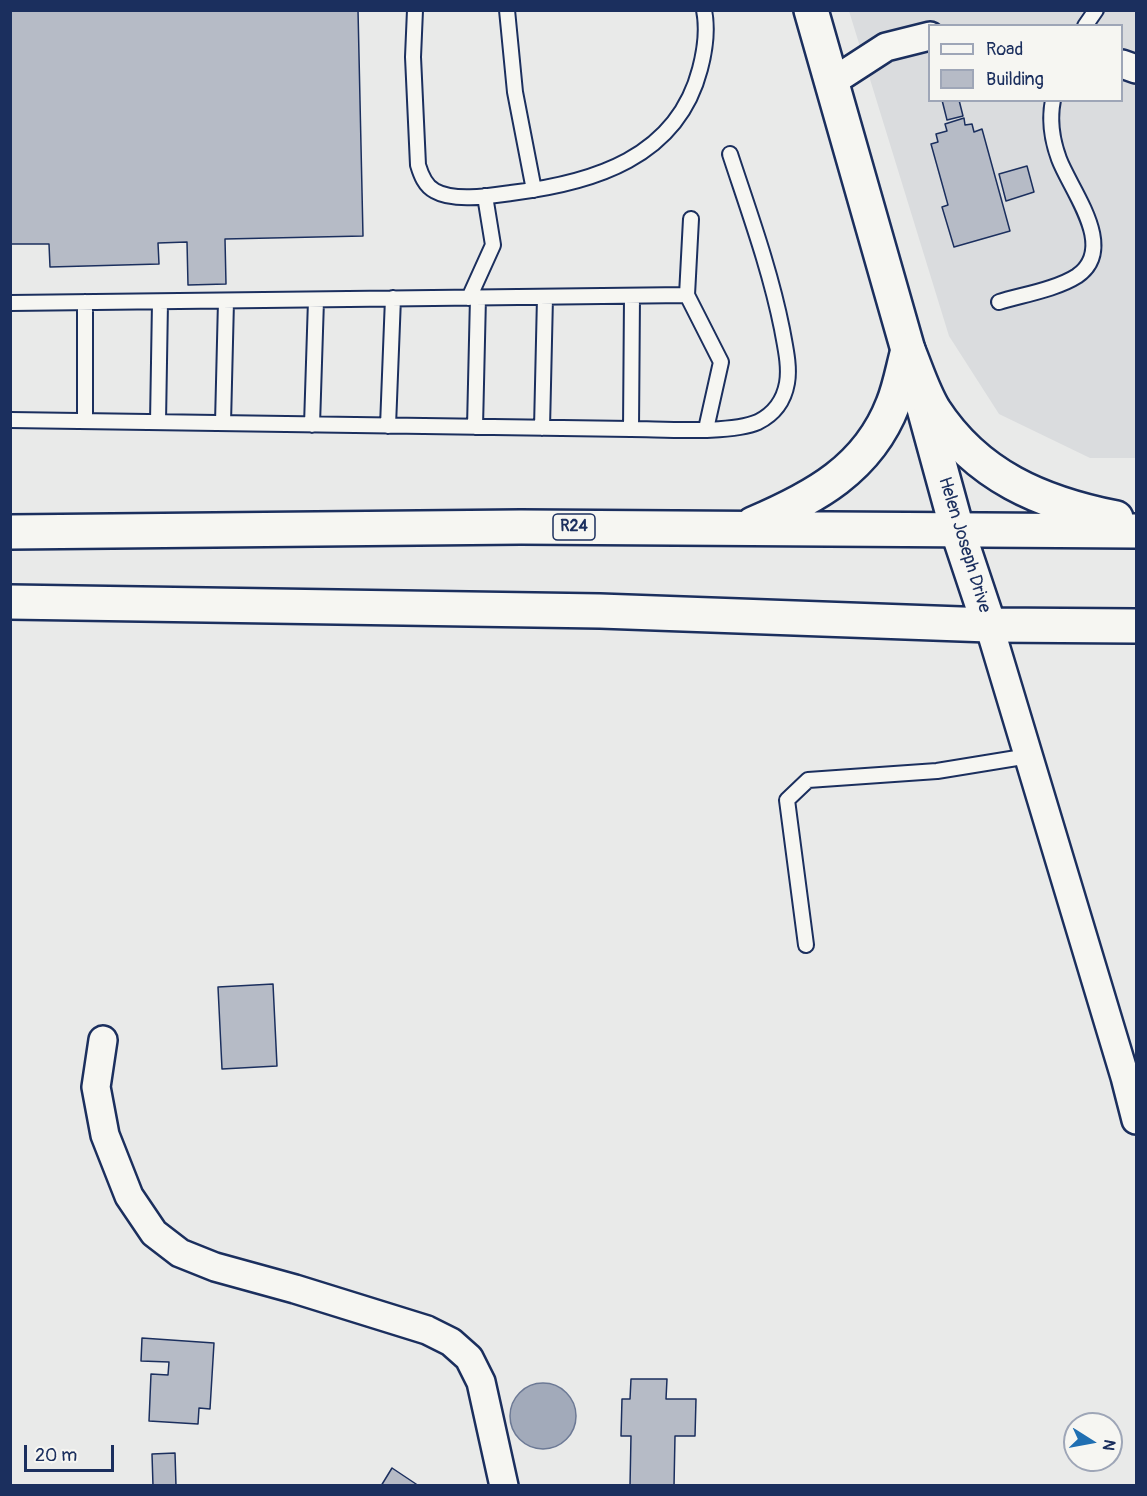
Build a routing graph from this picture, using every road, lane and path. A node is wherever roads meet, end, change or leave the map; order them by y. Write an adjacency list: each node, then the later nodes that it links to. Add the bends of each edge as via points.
1 (415, 10): 12 (lane, via 418,165 423,180 433,190 448,196)
2 (507, 10): 11 (lane, via 515,92)
3 (704, 10): 11 (lane, via 705,50 694,90 676,121 657,142 624,165)
4 (811, 10): 8 (main road, Helen Joseph Drive)
5 (1096, 10): 6 (lane)
6 (1086, 24)
7 (928, 36): 8 (street, via 886,47)
8 (832, 82): 25 (main road, Helen Joseph Drive)
9 (1053, 102): 23 (lane, via 1052,136 1059,160 1091,225 1094,248 1088,265 1079,275)
10 (730, 154): 35 (lane, via 774,289 788,381 783,400 758,422)
11 (534, 190): 12 (lane)
12 (485, 196): 18 (lane, via 493,245)
13 (691, 219): 14 (lane)
14 (687, 295): 15 (lane); 35 (lane, via 721,362)
15 (632, 296): 16 (lane); 34 (lane)
16 (545, 297): 18 (lane); 33 (lane)
17 (393, 298): 18 (lane); 19 (lane); 31 (lane)
18 (473, 298): 32 (lane)
19 (316, 300): 20 (lane); 30 (lane)
20 (226, 301): 22 (lane); 29 (lane)
21 (85, 302): 22 (lane); 24 (lane); 27 (lane)
22 (160, 302): 28 (lane)
23 (999, 302)
24 (10, 303)
25 (908, 350): 36 (main road, via 933,409 987,468 1021,489 1054,502); 37 (main road, via 893,404 876,438 851,468 818,493); 38 (main road, Helen Joseph Drive)
26 (10, 420): 27 (lane)
27 (85, 421): 28 (lane)
28 (158, 422): 29 (lane)
29 (224, 423): 30 (lane)
30 (312, 425): 31 (lane)
31 (388, 426): 32 (lane)
32 (475, 427): 33 (lane)
33 (542, 428): 34 (lane)
34 (632, 429): 35 (lane)
35 (706, 429)
36 (1137, 523)
37 (743, 528): 38 (main road, R24); 40 (main road, R24)
38 (957, 529): 39 (main road, R24); 42 (main road, Helen Joseph Drive)
39 (1137, 531)
40 (10, 532)
41 (10, 602): 42 (main road, via 600,611)
42 (989, 625): 43 (main road); 44 (street, Helen Joseph Drive)
43 (1137, 626)
44 (1029, 756): 45 (lane, via 937,771 808,780 787,800); 47 (street, Helen Joseph Drive)
45 (806, 945)
46 (103, 1040): 49 (street, via 96,1087 105,1136 129,1196 154,1233 180,1253 215,1267 427,1330 451,1342 469,1358 481,1382)
47 (1131, 1078): 48 (street, Helen Joseph Drive)
48 (1137, 1120)
49 (504, 1485)

